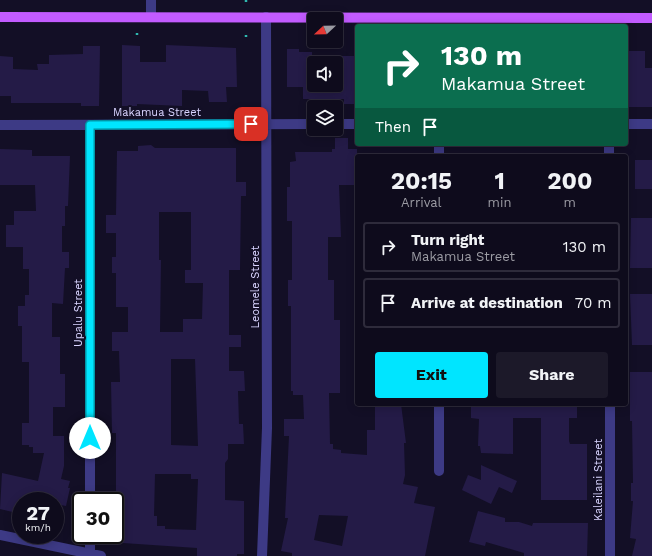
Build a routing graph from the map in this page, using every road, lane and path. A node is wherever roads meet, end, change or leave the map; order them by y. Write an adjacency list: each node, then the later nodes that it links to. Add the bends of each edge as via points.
1 (151, 0): 3 (street)
2 (0, 17): 3 (main road)
3 (151, 17): 4 (main road)
4 (266, 17): 5 (main road); 6 (street, Leomele Street)
5 (652, 18)
6 (266, 124): 7 (street, Makamua Street); 13 (street, Makamua Street); 22 (street, Leomele Street, via 267,428)
7 (307, 124)
8 (343, 124): 9 (street)
9 (355, 124)
10 (628, 124): 11 (street)
11 (652, 124)
12 (0, 125): 13 (street, Makamua Street)
13 (90, 125): 17 (street, Upalu Street)
14 (439, 406): 16 (street)
15 (610, 406): 23 (street, Kaleilani Street)
16 (439, 470)
17 (90, 492)
18 (0, 535): 20 (street)
19 (90, 544): 20 (street)
20 (90, 554): 21 (street)
21 (101, 556)
22 (262, 556)
23 (610, 556)

